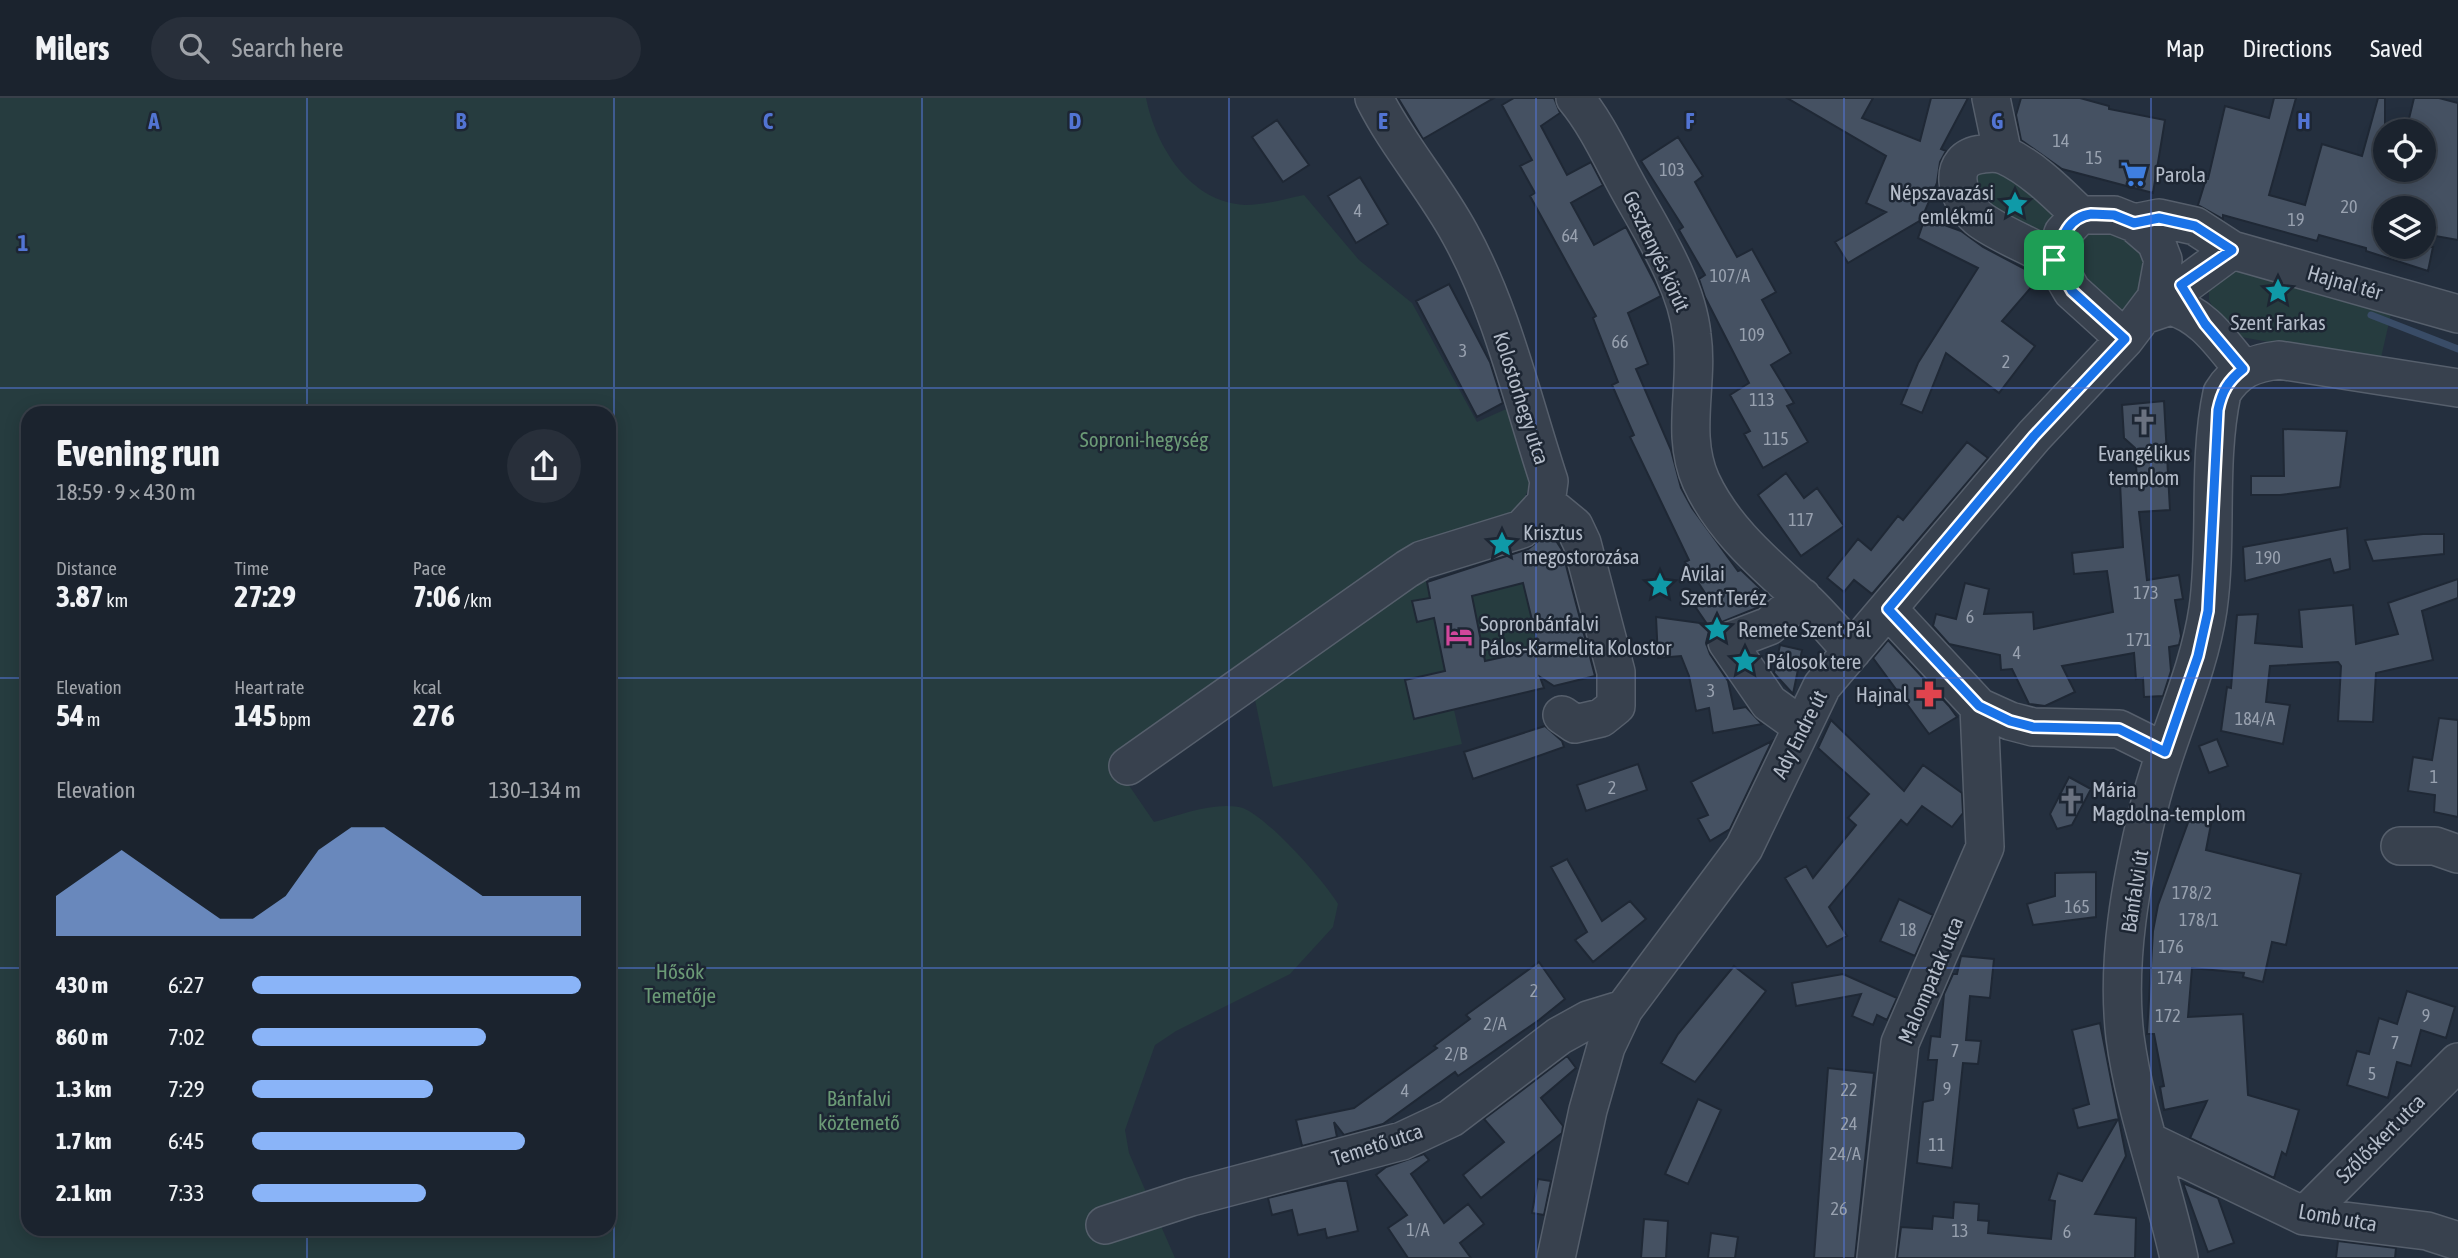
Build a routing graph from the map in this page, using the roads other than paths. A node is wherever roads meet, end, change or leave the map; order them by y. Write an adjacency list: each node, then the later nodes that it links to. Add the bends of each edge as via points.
1 (1374, 98): 14 (street, Kolostorhegy utca, via 1461,234 1490,301 1549,481)
2 (1575, 98): 15 (street, Gesztenyés körút, via 1602,139 1679,290 1692,334 1689,443 1701,481 1738,537)
3 (1991, 98): 4 (street)
4 (2003, 155): 5 (street, via 2050,186); 8 (street, via 1966,160 1958,170 1962,199 1979,219)
5 (2080, 215): 7 (street, Hajnal tér, via 2114,215); 8 (street, via 2063,233)
6 (2232, 250): 7 (street); 7 (street, Hajnal tér, via 2195,226 2159,218); 9 (street, Hajnal tér)
7 (2158, 253): 10 (street); 11 (street)
8 (2054, 260): 11 (street, via 2072,291)
9 (2458, 314)
10 (2205, 324): 11 (street, via 2170,306); 12 (street)
11 (2135, 327): 16 (street, Ady Endre út, via 2034,436)
12 (2243, 369): 13 (street, via 2262,362 2302,362); 21 (street, Bánfalvi út, via 2230,379 2218,410 2208,611 2198,656)
13 (2458, 388)
14 (1546, 503): 19 (street, via 1574,526 1582,544 1616,672 1616,706 1601,718 1575,724); 22 (street, via 1522,529 1422,560 1407,569)
15 (1802, 597): 17 (street, Gesztenyés körút); 20 (street, via 1769,626 1727,642 1769,703)
16 (1888, 609): 17 (street, Ady Endre út); 18 (street)
17 (1852, 651): 20 (street, Ady Endre út, via 1822,686)
18 (1979, 706): 21 (street, via 2033,727 2119,729); 33 (street, Malompatak utca, via 1985,847 1900,1043)
19 (1562, 715)
20 (1801, 726): 25 (street, Ady Endre út, via 1744,848)
21 (2165, 752): 28 (street, Bánfalvi út, via 2129,903 2124,971 2125,1036)
22 (1128, 766)
23 (2400, 846): 24 (street, via 2435,846)
24 (2458, 853)
25 (1624, 1009): 30 (street, Temető utca, via 1588,1020 1559,1036 1451,1118 1402,1141 1191,1197); 32 (street, Ady Endre út, via 1606,1047 1592,1098)
26 (2458, 1062): 27 (street, Szőlőskert utca)
27 (2442, 1098): 29 (street, Szőlőskert utca)
28 (2148, 1141): 29 (street, Lomb utca); 34 (street, Bánfalvi út)
29 (2304, 1216): 31 (street, Lomb utca, via 2427,1231)
30 (1105, 1225)
31 (2458, 1241)
32 (1556, 1258)
33 (1876, 1258)
34 (2179, 1258)

